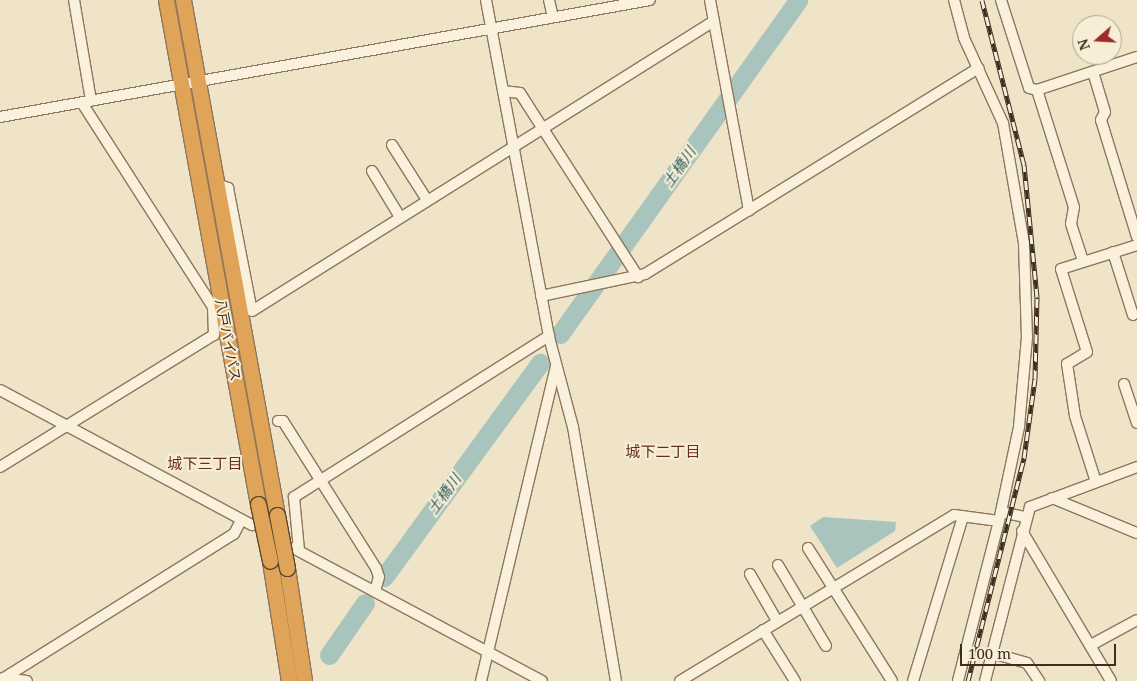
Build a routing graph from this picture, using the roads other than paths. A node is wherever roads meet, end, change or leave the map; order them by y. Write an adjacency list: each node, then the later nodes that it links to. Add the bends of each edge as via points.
1 (74, 0): 20 (street)
2 (166, 0): 17 (highway, 八戸バイパス)
3 (183, 0): 16 (highway, 八戸バイパス)
4 (486, 0): 12 (street)
5 (549, 0): 10 (street)
6 (650, 0): 10 (street)
7 (710, 0): 11 (street)
8 (954, 0): 14 (street)
9 (1001, 0): 18 (street, via 1028,88)
10 (553, 18): 12 (street)
11 (714, 21): 22 (street); 28 (street)
12 (491, 28): 16 (street); 19 (street)
13 (1137, 57): 15 (street)
14 (978, 68): 28 (street); 50 (street, via 1003,123 1024,243 1027,337 1019,426)
15 (1093, 72): 18 (street); 30 (street, via 1105,112 1101,120)
16 (199, 82): 17 (street); 26 (highway, 八戸バイパス)
17 (182, 85): 20 (street); 71 (highway, 八戸バイパス, bridge, via 270,561)
18 (1037, 90): 33 (street, via 1074,207 1072,224)
19 (503, 91): 22 (street, via 520,93); 24 (street)
20 (87, 102): 21 (street); 43 (street, via 213,307 214,335)
21 (0, 117)
22 (542, 127): 24 (street); 34 (street)
23 (392, 145): 27 (street)
24 (513, 146): 27 (street); 35 (street)
25 (372, 171): 29 (street)
26 (216, 184): 29 (street, via 228,188 252,311); 72 (highway, 八戸バイパス, bridge, via 278,515)
27 (426, 200): 29 (street)
28 (749, 210): 34 (street)
29 (400, 217)
30 (1137, 237)
31 (1137, 245): 32 (street)
32 (1114, 252): 33 (street); 36 (street)
33 (1083, 261): 47 (street, via 1060,269 1087,352 1067,364 1074,416)
34 (638, 276): 35 (street)
35 (541, 296): 37 (street)
36 (1133, 315)
37 (549, 336): 38 (street); 46 (street)
38 (556, 364): 67 (street); 75 (street, via 574,427)
39 (1124, 384): 42 (street)
40 (0, 390): 43 (street)
41 (278, 421): 46 (street, via 283,421)
42 (1137, 423)
43 (66, 426): 44 (street); 52 (street)
44 (0, 467)
45 (1137, 467): 47 (street)
46 (320, 481): 60 (street, via 376,568 379,578); 60 (street, via 294,497 296,549)
47 (1096, 482): 48 (street)
48 (1052, 498): 51 (street, via 1030,507); 55 (street)
49 (963, 516): 50 (street); 59 (street, via 942,519); 79 (street)
50 (1000, 516): 51 (street); 80 (street)
51 (1025, 517): 54 (street)
52 (241, 520): 53 (street); 69 (street, via 234,534)
53 (252, 525)
54 (1022, 531): 65 (street); 68 (street)
55 (1137, 533)
56 (808, 548): 59 (street)
57 (778, 565): 61 (street)
58 (750, 574): 63 (street)
59 (833, 586): 61 (street); 78 (street)
60 (375, 591): 67 (street)
61 (802, 606): 63 (street); 66 (street)
62 (1137, 620): 65 (street)
63 (778, 621): 64 (street)
64 (763, 630): 76 (street); 77 (street)
65 (1091, 645): 83 (street)
66 (826, 646)
67 (488, 653): 73 (street); 74 (street)
68 (992, 653): 81 (street); 82 (street, via 1027,663)
69 (2, 678): 70 (street)
70 (27, 681)
71 (289, 681)
72 (304, 681)
73 (481, 681)
74 (542, 681)
75 (616, 681)
76 (680, 681)
77 (795, 681)
78 (892, 681)
79 (913, 681)
80 (958, 681)
81 (985, 681)
82 (1039, 681)
83 (1111, 681)

